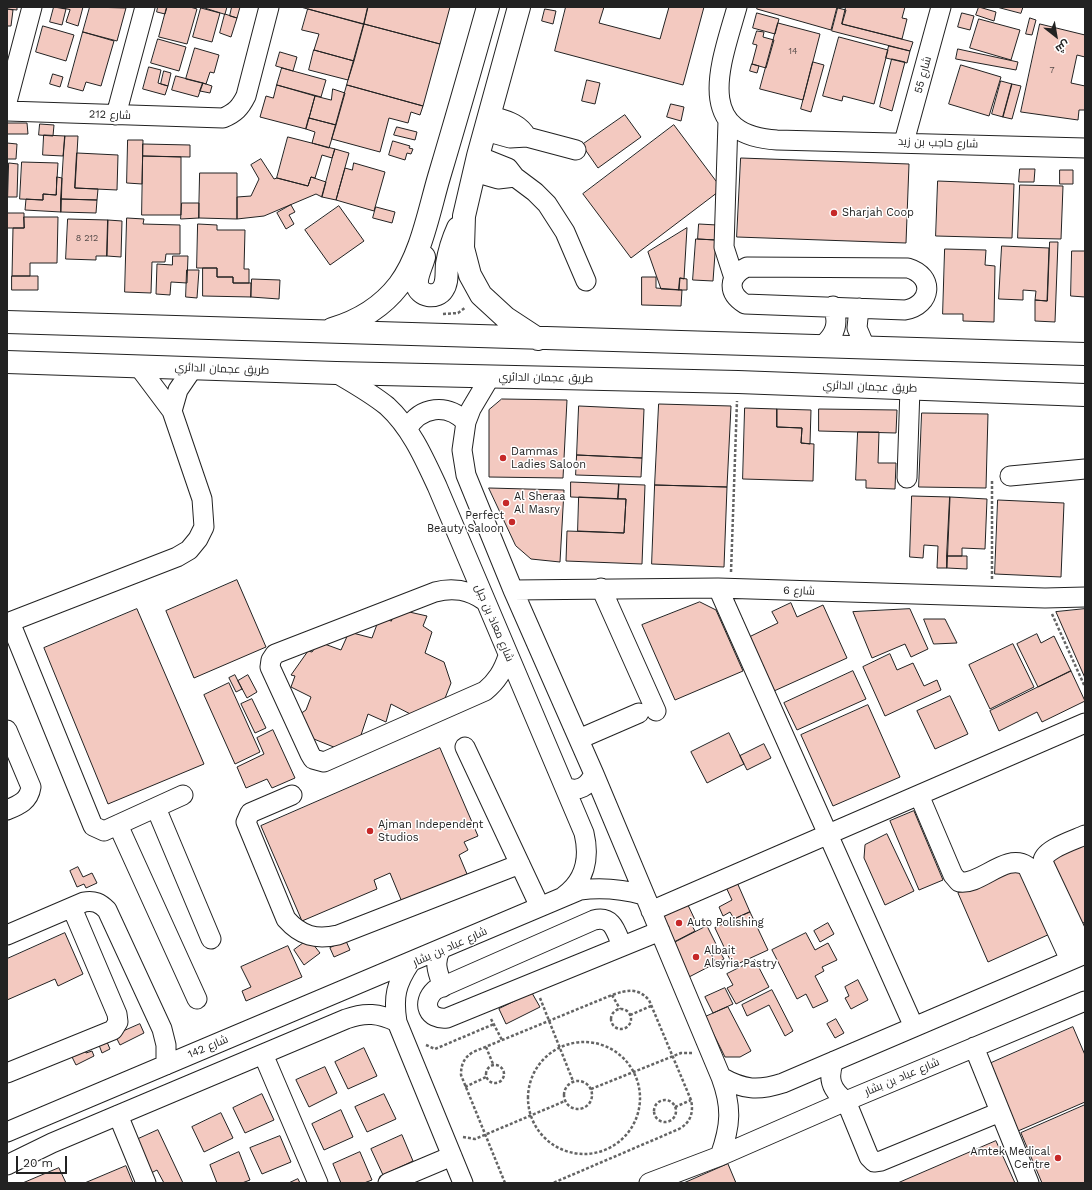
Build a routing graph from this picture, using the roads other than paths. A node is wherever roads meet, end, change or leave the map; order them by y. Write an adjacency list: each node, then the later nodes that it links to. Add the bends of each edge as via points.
1 (32, 7): 9 (street)
2 (146, 7): 11 (street)
3 (269, 7): 11 (street, 212 شارع, via 246,96 233,114 223,118)
4 (488, 7): 19 (main road)
5 (519, 7): 13 (main road)
6 (737, 7): 8 (street)
7 (941, 7): 15 (street, شارع 55)
8 (724, 55): 12 (street, via 718,80 719,99); 14 (street, via 725,98 735,116 748,126)
9 (7, 102)
10 (7, 111): 11 (street, 212 شارع)
11 (116, 115)
12 (728, 121): 14 (street, شارع حاجب بن زيد, via 754,137); 21 (street, via 724,248)
13 (487, 123): 17 (street, via 510,138 527,137); 18 (main road)
14 (790, 139): 15 (street, شارع حاجب بن زيد)
15 (904, 142): 16 (street, شارع حاجب بن زيد)
16 (1085, 148)
17 (576, 150)
18 (476, 164): 20 (main road); 22 (street, via 498,178 515,177 535,192 557,218)
19 (431, 205): 20 (main road, via 430,236 417,282 418,287 429,296 439,294 445,286 451,246); 26 (main road, via 410,266 389,297 363,317 348,324)
20 (464, 216): 27 (main road, via 463,248 476,288 495,310)
21 (734, 278): 23 (street, via 734,293 738,300 745,304); 24 (street, via 739,271 747,267 908,268 923,277 927,286 922,303 914,308)
22 (586, 281)
23 (833, 306): 24 (street); 28 (street, via 837,317 836,328 832,338)
24 (859, 308): 29 (street, via 857,328)
25 (7, 322): 26 (main road)
26 (317, 332): 27 (main road)
27 (539, 339): 28 (main road)
28 (823, 345): 29 (main road)
29 (865, 347): 30 (main road)
30 (1085, 354)
31 (7, 362): 32 (main road, طريق عجمان الدائري)
32 (139, 367): 33 (main road, طريق عجمان الدائري); 38 (street)
33 (193, 368): 34 (main road, طريق عجمان الدائري); 38 (street, via 178,390)
34 (336, 373): 35 (main road, طريق عجمان الدائري); 40 (street, شارع معاذ بن جبل, via 388,407)
35 (490, 377): 36 (main road, طريق عجمان الدائري); 39 (street)
36 (910, 388): 37 (main road, طريق عجمان الدائري); 43 (street)
37 (1085, 395)
38 (172, 411): 49 (street, via 202,499 204,527 198,539 189,550 177,557)
39 (466, 422): 40 (street, via 454,412 431,410 416,417); 46 (street, via 462,450 466,474)
40 (407, 429): 48 (street, شارع معاذ بن جبل, via 428,466)
41 (1085, 469): 42 (street)
42 (1010, 476)
43 (907, 478)
44 (600, 588): 45 (street, شارع 6); 46 (street, شارع 6); 53 (street, via 648,712)
45 (724, 588): 47 (street, شارع 6); 63 (street)
46 (513, 590): 53 (street)
47 (1085, 597)
48 (485, 601): 50 (street, شارع معاذ بن جبل); 50 (street, via 471,593 456,589 435,592 275,654 270,667 310,754 313,759 324,762 485,692 500,676)
49 (9, 622): 62 (street, via 93,826 104,831)
50 (508, 656): 56 (street, شارع معاذ بن جبل)
51 (1085, 723): 58 (street)
52 (7, 730): 61 (street, via 29,780 30,794 26,800)
53 (579, 739): 55 (street)
54 (465, 747): 65 (street)
55 (594, 774): 56 (street, via 582,788); 67 (street)
56 (565, 787): 66 (street, شارع معاذ بن جبل, via 584,833 587,858 579,881 571,891)
57 (183, 795): 60 (street)
58 (919, 795): 63 (street); 75 (street, via 953,874 959,882 968,882 1012,862 1026,866)
59 (292, 796): 65 (street, via 250,813 246,822 286,919 294,928 315,938 338,934)
60 (156, 808): 62 (street); 72 (street)
61 (7, 810)
62 (118, 825): 78 (street)
63 (828, 834): 67 (street); 83 (street)
64 (1085, 835): 75 (street, via 1047,852 1043,858)
65 (520, 864): 68 (street)
66 (560, 898): 67 (street, شارع عباد بن بشار, via 580,890 601,887 623,889); 68 (street, شارع عباد بن بشار)
67 (648, 903): 70 (street)
68 (540, 907): 74 (street, شارع عباد بن بشار)
69 (72, 908): 71 (street); 87 (street, via 90,901 103,905 107,910 162,1029 166,1045); 88 (street, via 117,1014 116,1026 113,1030)
70 (660, 931): 73 (street); 89 (street)
71 (7, 935)
72 (211, 939)
73 (622, 946): 77 (street, via 611,922 600,918); 77 (street, via 447,1018 440,1018 429,1012 427,1007 427,1000)
74 (441, 949): 76 (street, شارع عباد بن بشار); 77 (street, via 436,967)
75 (1080, 955): 83 (street)
76 (410, 963): 77 (street); 79 (street, شارع 142); 81 (street, شارع عباد بن بشار, via 401,976 396,991)
77 (439, 988)
78 (197, 999)
79 (319, 1000): 82 (street, via 329,1012); 87 (street, شارع 142)
80 (1085, 1001): 84 (street, شارع عباد بن بشار)
81 (397, 1022): 82 (street, via 386,1016 372,1014 359,1015); 96 (street, شارع عباد بن بشار)
82 (328, 1027): 85 (street)
83 (914, 1027): 86 (street)
84 (974, 1047): 90 (street, شارع عباد بن بشار); 91 (street)
85 (263, 1054): 92 (street); 100 (street)
86 (834, 1061): 89 (street, via 768,1088 736,1085); 90 (street, via 830,1070 831,1083 838,1095)
87 (166, 1065): 93 (street, شارع 142)
88 (7, 1073)
89 (721, 1077): 97 (street, via 728,1096 730,1116)
90 (846, 1101): 91 (street, via 869,1157 874,1162); 97 (street, شارع عباد بن بشار)
91 (1000, 1112): 104 (street)
92 (118, 1115): 95 (street); 99 (street)
93 (40, 1118): 94 (street, شارع 142); 95 (street, via 38,1130 47,1142)
94 (7, 1132)
95 (52, 1143): 98 (street)
96 (452, 1156): 101 (street); 102 (street, شارع عباد بن بشار)
97 (720, 1156): 103 (street, شارع عباد بن بشار)
98 (7, 1165)
99 (146, 1183)
100 (318, 1183)
101 (388, 1183)
102 (463, 1183)
103 (649, 1183)
104 (1029, 1183)

